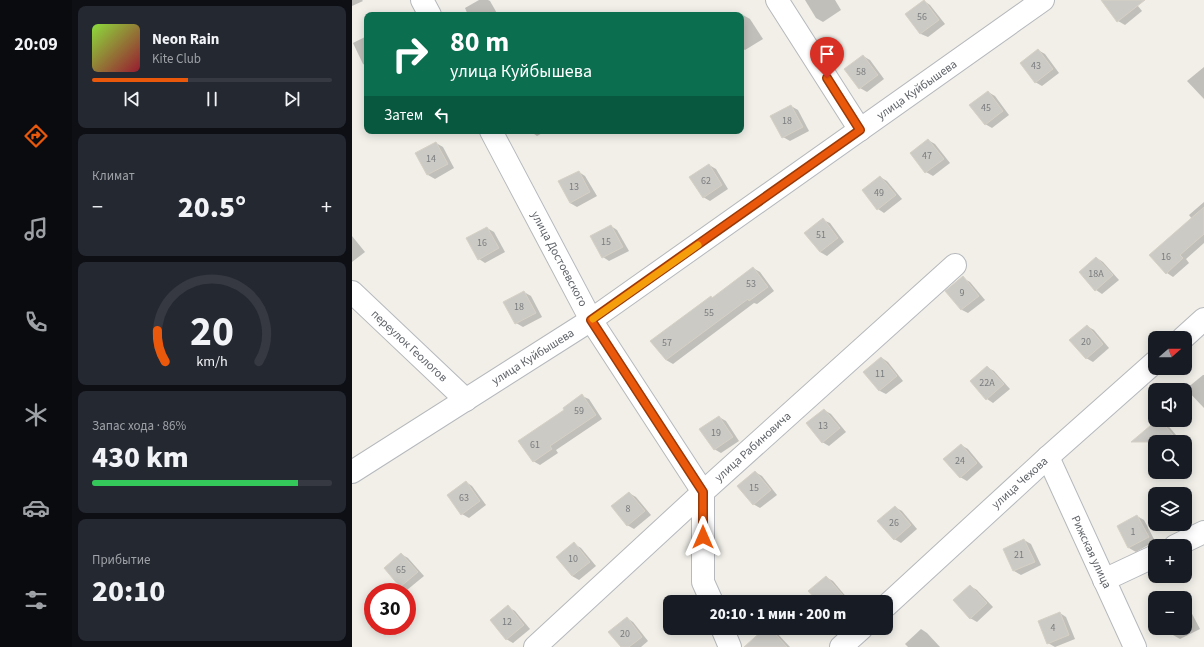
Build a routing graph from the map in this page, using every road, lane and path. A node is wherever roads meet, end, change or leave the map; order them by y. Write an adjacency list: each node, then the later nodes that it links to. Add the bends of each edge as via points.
1 (422, 0): 4 (street)
2 (777, 0): 5 (street)
3 (1043, 0): 5 (street, улица Куйбышева)
4 (428, 12)
5 (860, 130): 10 (street, улица Куйбышева)
6 (493, 134): 10 (street, улица Достоевского)
7 (955, 265): 16 (street, улица Рабиновича)
8 (352, 292): 13 (street, переулок Геологов)
9 (1204, 319): 11 (street)
10 (591, 320): 13 (street, улица Куйбышева); 16 (street, улица Достоевского)
11 (1190, 331)
12 (1148, 368): 14 (street, улица Чехова)
13 (466, 400): 15 (street, улица Куйбышева)
14 (1048, 457): 20 (street, Рижская улица); 22 (street, улица Чехова)
15 (352, 472)
16 (703, 492): 21 (street, via 704,582); 25 (street, улица Рабиновича)
17 (1204, 532): 18 (street)
18 (1190, 539)
19 (1148, 559): 20 (street)
20 (1104, 580): 28 (street, Рижская улица)
21 (709, 595)
22 (893, 600)
23 (725, 635): 26 (street)
24 (854, 635): 27 (street)
25 (535, 647)
26 (730, 647)
27 (841, 647)
28 (1135, 647)

